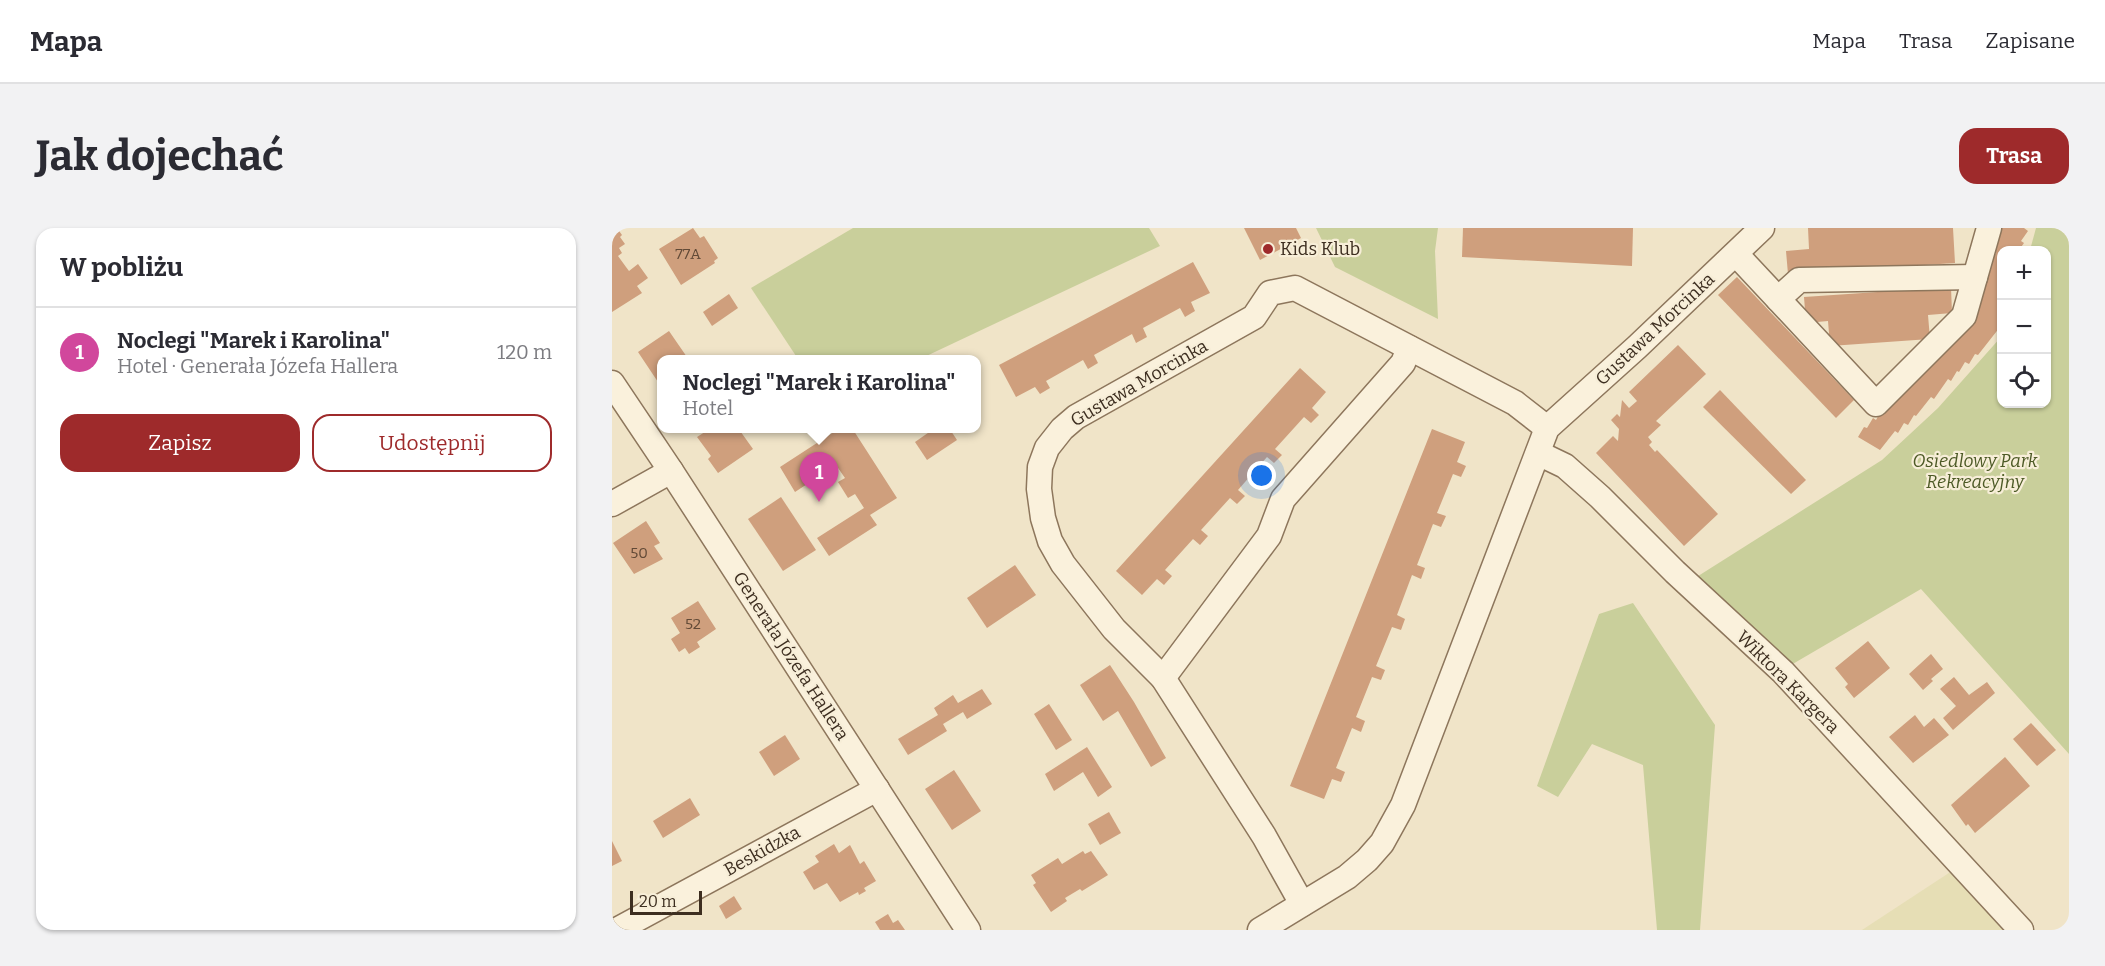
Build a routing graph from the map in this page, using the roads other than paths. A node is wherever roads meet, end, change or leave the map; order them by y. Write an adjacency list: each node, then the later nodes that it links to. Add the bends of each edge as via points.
1 (1762, 228): 3 (street, Gustawa Morcinka)
2 (1989, 228): 4 (street)
3 (1736, 255): 5 (street); 8 (street, Gustawa Morcinka)
4 (1975, 277): 5 (street, via 1799,280); 5 (street, via 1964,316 1876,404)
5 (1778, 299)
6 (1409, 348): 8 (street, Gustawa Morcinka, via 1515,404); 12 (street, via 1403,363 1283,499 1269,536); 12 (street, Gustawa Morcinka, via 1295,288 1270,293 1254,317 1076,417 1047,448 1040,467 1039,489 1050,541 1063,564 1114,629)
7 (612, 383): 10 (street, Generała Józefa Hallera)
8 (1547, 428): 9 (street, Gustawa Morcinka)
9 (1538, 453): 14 (street, Gustawa Morcinka, via 1394,825 1354,872); 18 (street, Wiktora Kargera, via 1566,466 1783,672)
10 (671, 471): 11 (street); 13 (street, Generała Józefa Hallera)
11 (612, 504)
12 (1163, 678): 14 (street, Gustawa Morcinka, via 1264,836)
13 (877, 789): 15 (street, Beskidzka); 16 (street, Generała Józefa Hallera)
14 (1302, 904): 17 (street, Gustawa Morcinka)
15 (616, 930)
16 (968, 930)
17 (1260, 930)
18 (2021, 930)

